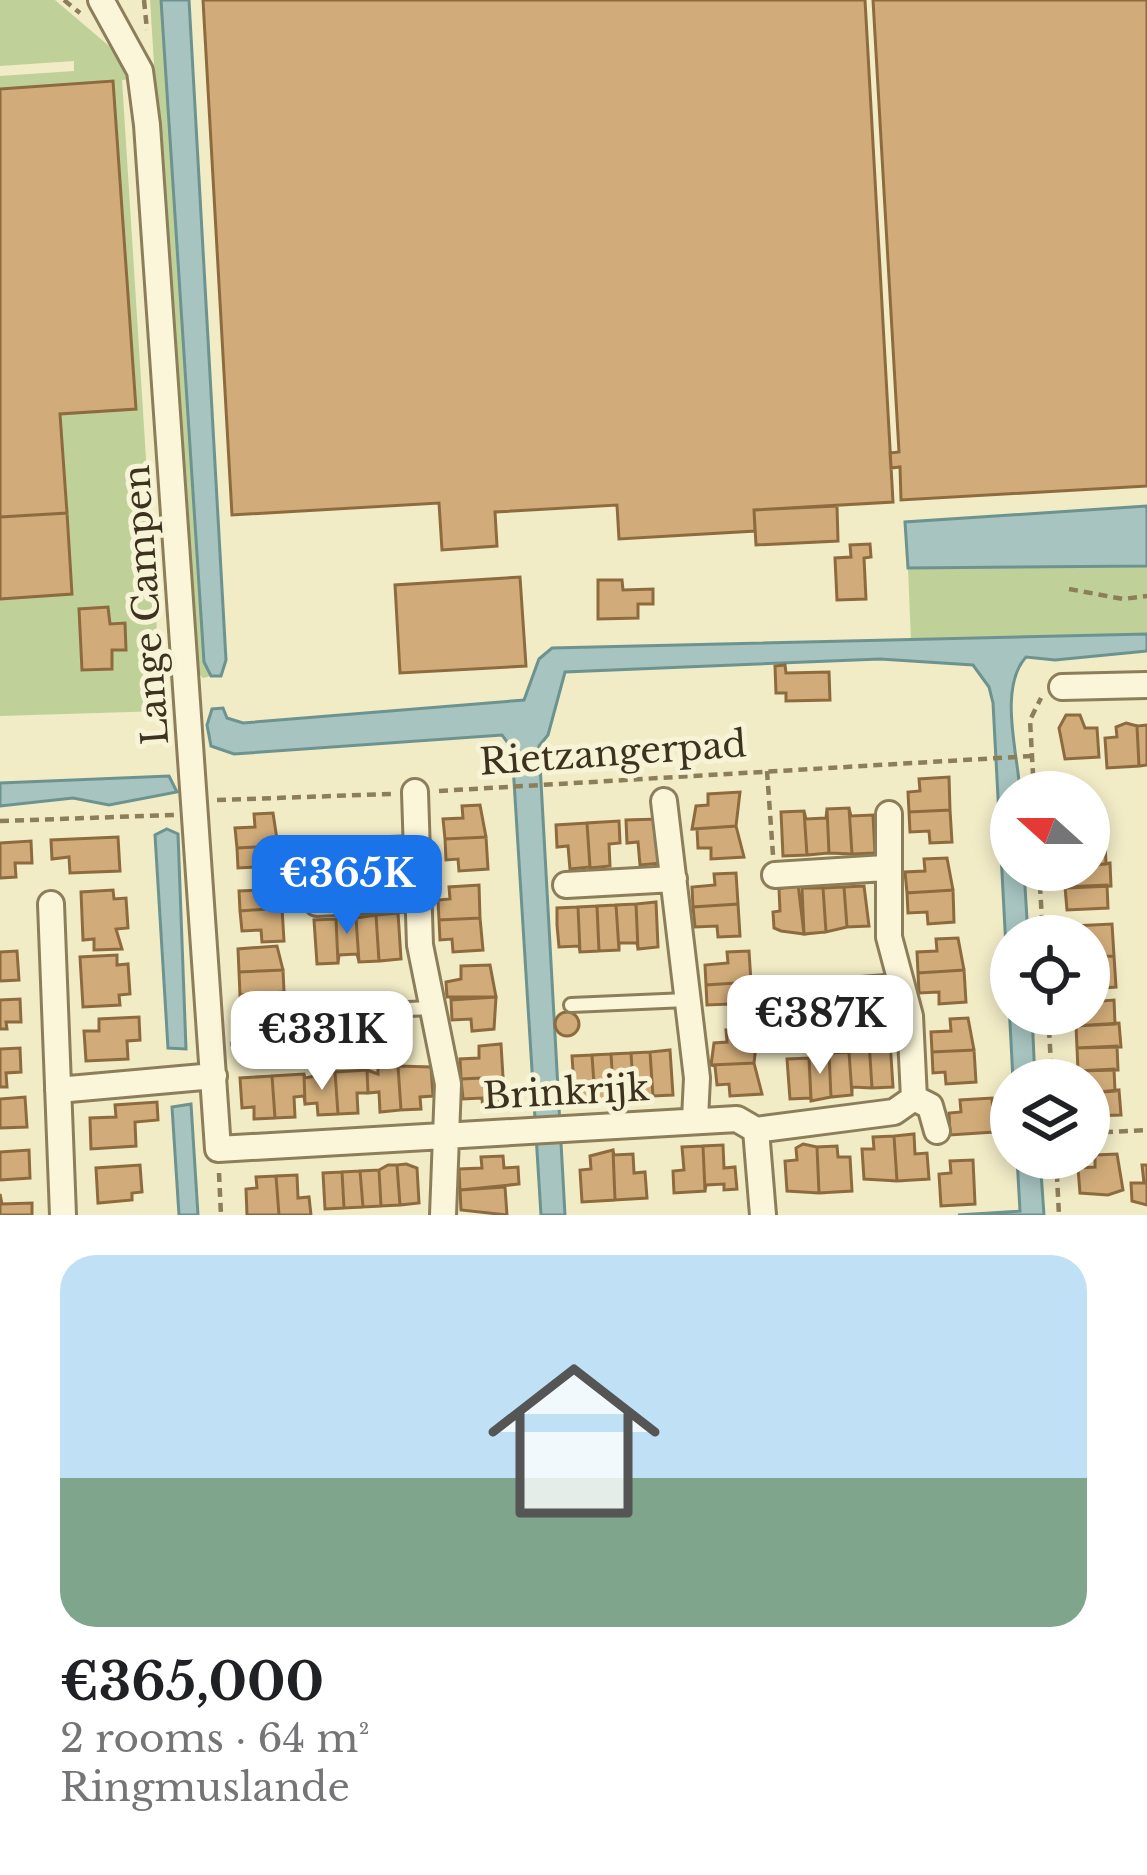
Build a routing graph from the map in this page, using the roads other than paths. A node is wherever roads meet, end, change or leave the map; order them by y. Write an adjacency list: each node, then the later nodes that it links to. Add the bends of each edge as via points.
1 (101, 0): 20 (street, Lange Campen, via 140,71 144,96)
2 (1147, 685): 3 (street)
3 (1061, 687)
4 (415, 793): 11 (street)
5 (664, 801): 9 (street)
6 (889, 814): 7 (street)
7 (885, 868): 8 (street); 14 (street)
8 (775, 875)
9 (674, 879): 10 (street); 16 (street)
10 (566, 885)
11 (417, 898): 12 (street); 18 (street)
12 (317, 903)
13 (51, 904): 21 (street)
14 (898, 981): 15 (lane); 22 (street, via 910,1016)
15 (785, 990)
16 (687, 1000): 17 (lane); 23 (street)
17 (571, 1005)
18 (431, 1008): 19 (lane); 26 (street, via 448,1084)
19 (318, 1013)
20 (214, 1076): 21 (street); 27 (street, Lange Campen)
21 (58, 1090): 28 (street)
22 (914, 1098): 24 (street, Brinkrijk, via 894,1112); 25 (street, via 930,1106)
23 (695, 1120): 24 (street, Brinkrijk, via 737,1118); 26 (street, Brinkrijk)
24 (756, 1130): 30 (street)
25 (937, 1131)
26 (446, 1135): 27 (street, Brinkrijk); 29 (street)
27 (218, 1148)
28 (63, 1215)
29 (443, 1215)
30 (763, 1215)

